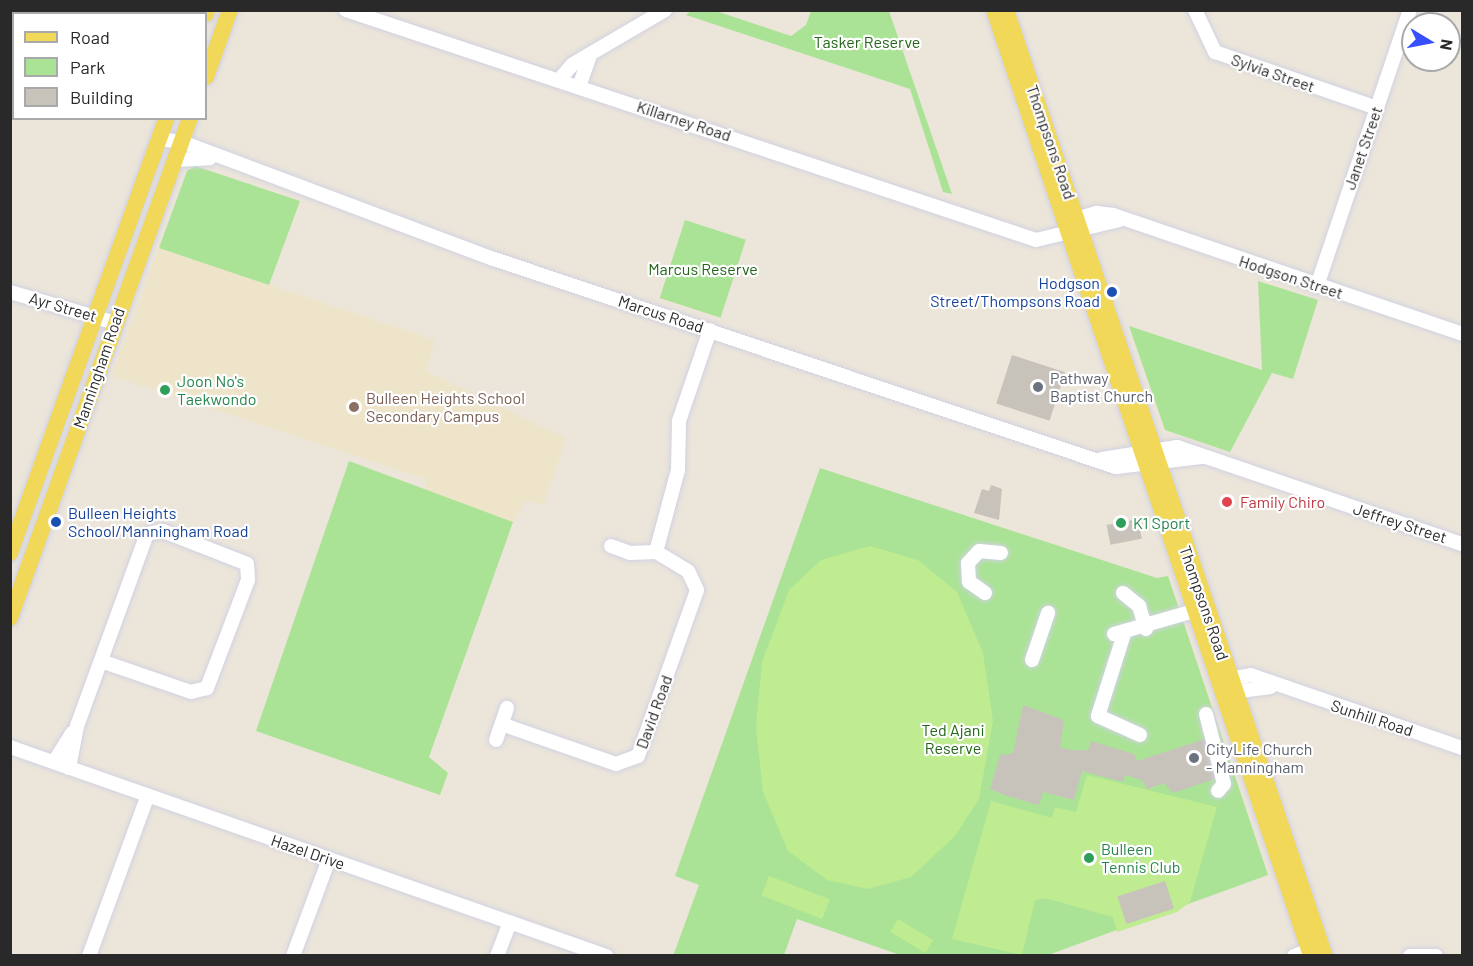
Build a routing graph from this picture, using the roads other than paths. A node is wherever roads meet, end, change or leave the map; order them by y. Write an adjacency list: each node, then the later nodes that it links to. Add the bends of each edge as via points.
1 (230, 10): 9 (main road)
2 (346, 10): 10 (street, Killarney Road)
3 (665, 10): 8 (street)
4 (993, 10): 19 (main road, Thompsons Road)
5 (1006, 10): 19 (main road, Thompsons Road)
6 (1195, 10): 12 (street, Sylvia Street, via 1215,52)
7 (1410, 10): 12 (street, Janet Street)
8 (590, 54): 10 (street); 11 (street)
9 (207, 74)
10 (559, 80): 11 (street, Killarney Road)
11 (579, 87): 19 (street, Killarney Road, via 1041,240)
12 (1377, 108): 20 (street, Janet Street)
13 (166, 120): 15 (main road, Manningham Road)
14 (189, 120): 16 (main road, Manningham Road)
15 (160, 139): 16 (street, Marcus Road); 22 (main road, Manningham Road)
16 (182, 142): 17 (main road, Manningham Road); 18 (street, Marcus Road)
17 (175, 160): 18 (street, Marcus Road, via 198,156); 23 (main road, Manningham Road)
18 (227, 161): 24 (street, Marcus Road)
19 (1072, 225): 20 (street, Hodgson Street, via 1103,213); 26 (main road, Thompsons Road)
20 (1317, 286): 25 (street, Hodgson Street)
21 (10, 292): 22 (street, Ayr Street)
22 (93, 316): 23 (street, Ayr Street); 31 (main road, Manningham Road)
23 (115, 323): 36 (main road, Manningham Road)
24 (710, 330): 26 (street, Marcus Road, via 1099,459); 29 (street, via 681,413 678,470)
25 (1462, 334)
26 (1148, 455): 27 (street, Jeffrey Street, via 1201,457); 34 (main road, Thompsons Road)
27 (1462, 544)
28 (612, 546): 29 (street, David Road, via 630,553)
29 (656, 552): 42 (street, David Road, via 688,571 697,590 634,760 610,763)
30 (1000, 553): 32 (street, via 979,551 968,563 969,582)
31 (10, 554)
32 (985, 593)
33 (1123, 593): 37 (street, via 1139,606)
34 (1200, 610): 37 (street); 40 (main road, Thompsons Road)
35 (1048, 613): 38 (street)
36 (10, 618)
37 (1146, 629): 44 (street, via 1119,634 1098,717)
38 (1032, 660)
39 (101, 661): 39 (street, via 150,531 247,564 248,580 207,688 190,692); 43 (street)
40 (1228, 692): 47 (street, Sunhill Road, via 1251,675); 50 (street, Sunhill Road, via 1203,714 1224,784); 54 (main road, Thompsons Road)
41 (507, 708): 42 (street)
42 (504, 725): 45 (street)
43 (77, 726): 48 (street); 49 (street)
44 (1140, 735)
45 (496, 740)
46 (10, 747): 48 (street, Hazel Drive)
47 (1462, 748)
48 (54, 762): 49 (street, Hazel Drive)
49 (69, 768): 51 (street, Hazel Drive)
50 (1218, 791)
51 (148, 795): 52 (street, Hazel Drive); 55 (street)
52 (329, 859): 53 (street, Hazel Drive); 56 (street)
53 (510, 922): 57 (street); 58 (street, Hazel Drive)
54 (1312, 952)
55 (89, 956)
56 (293, 956)
57 (497, 956)
58 (606, 956)
59 (1410, 956): 60 (street)
60 (1436, 956)

